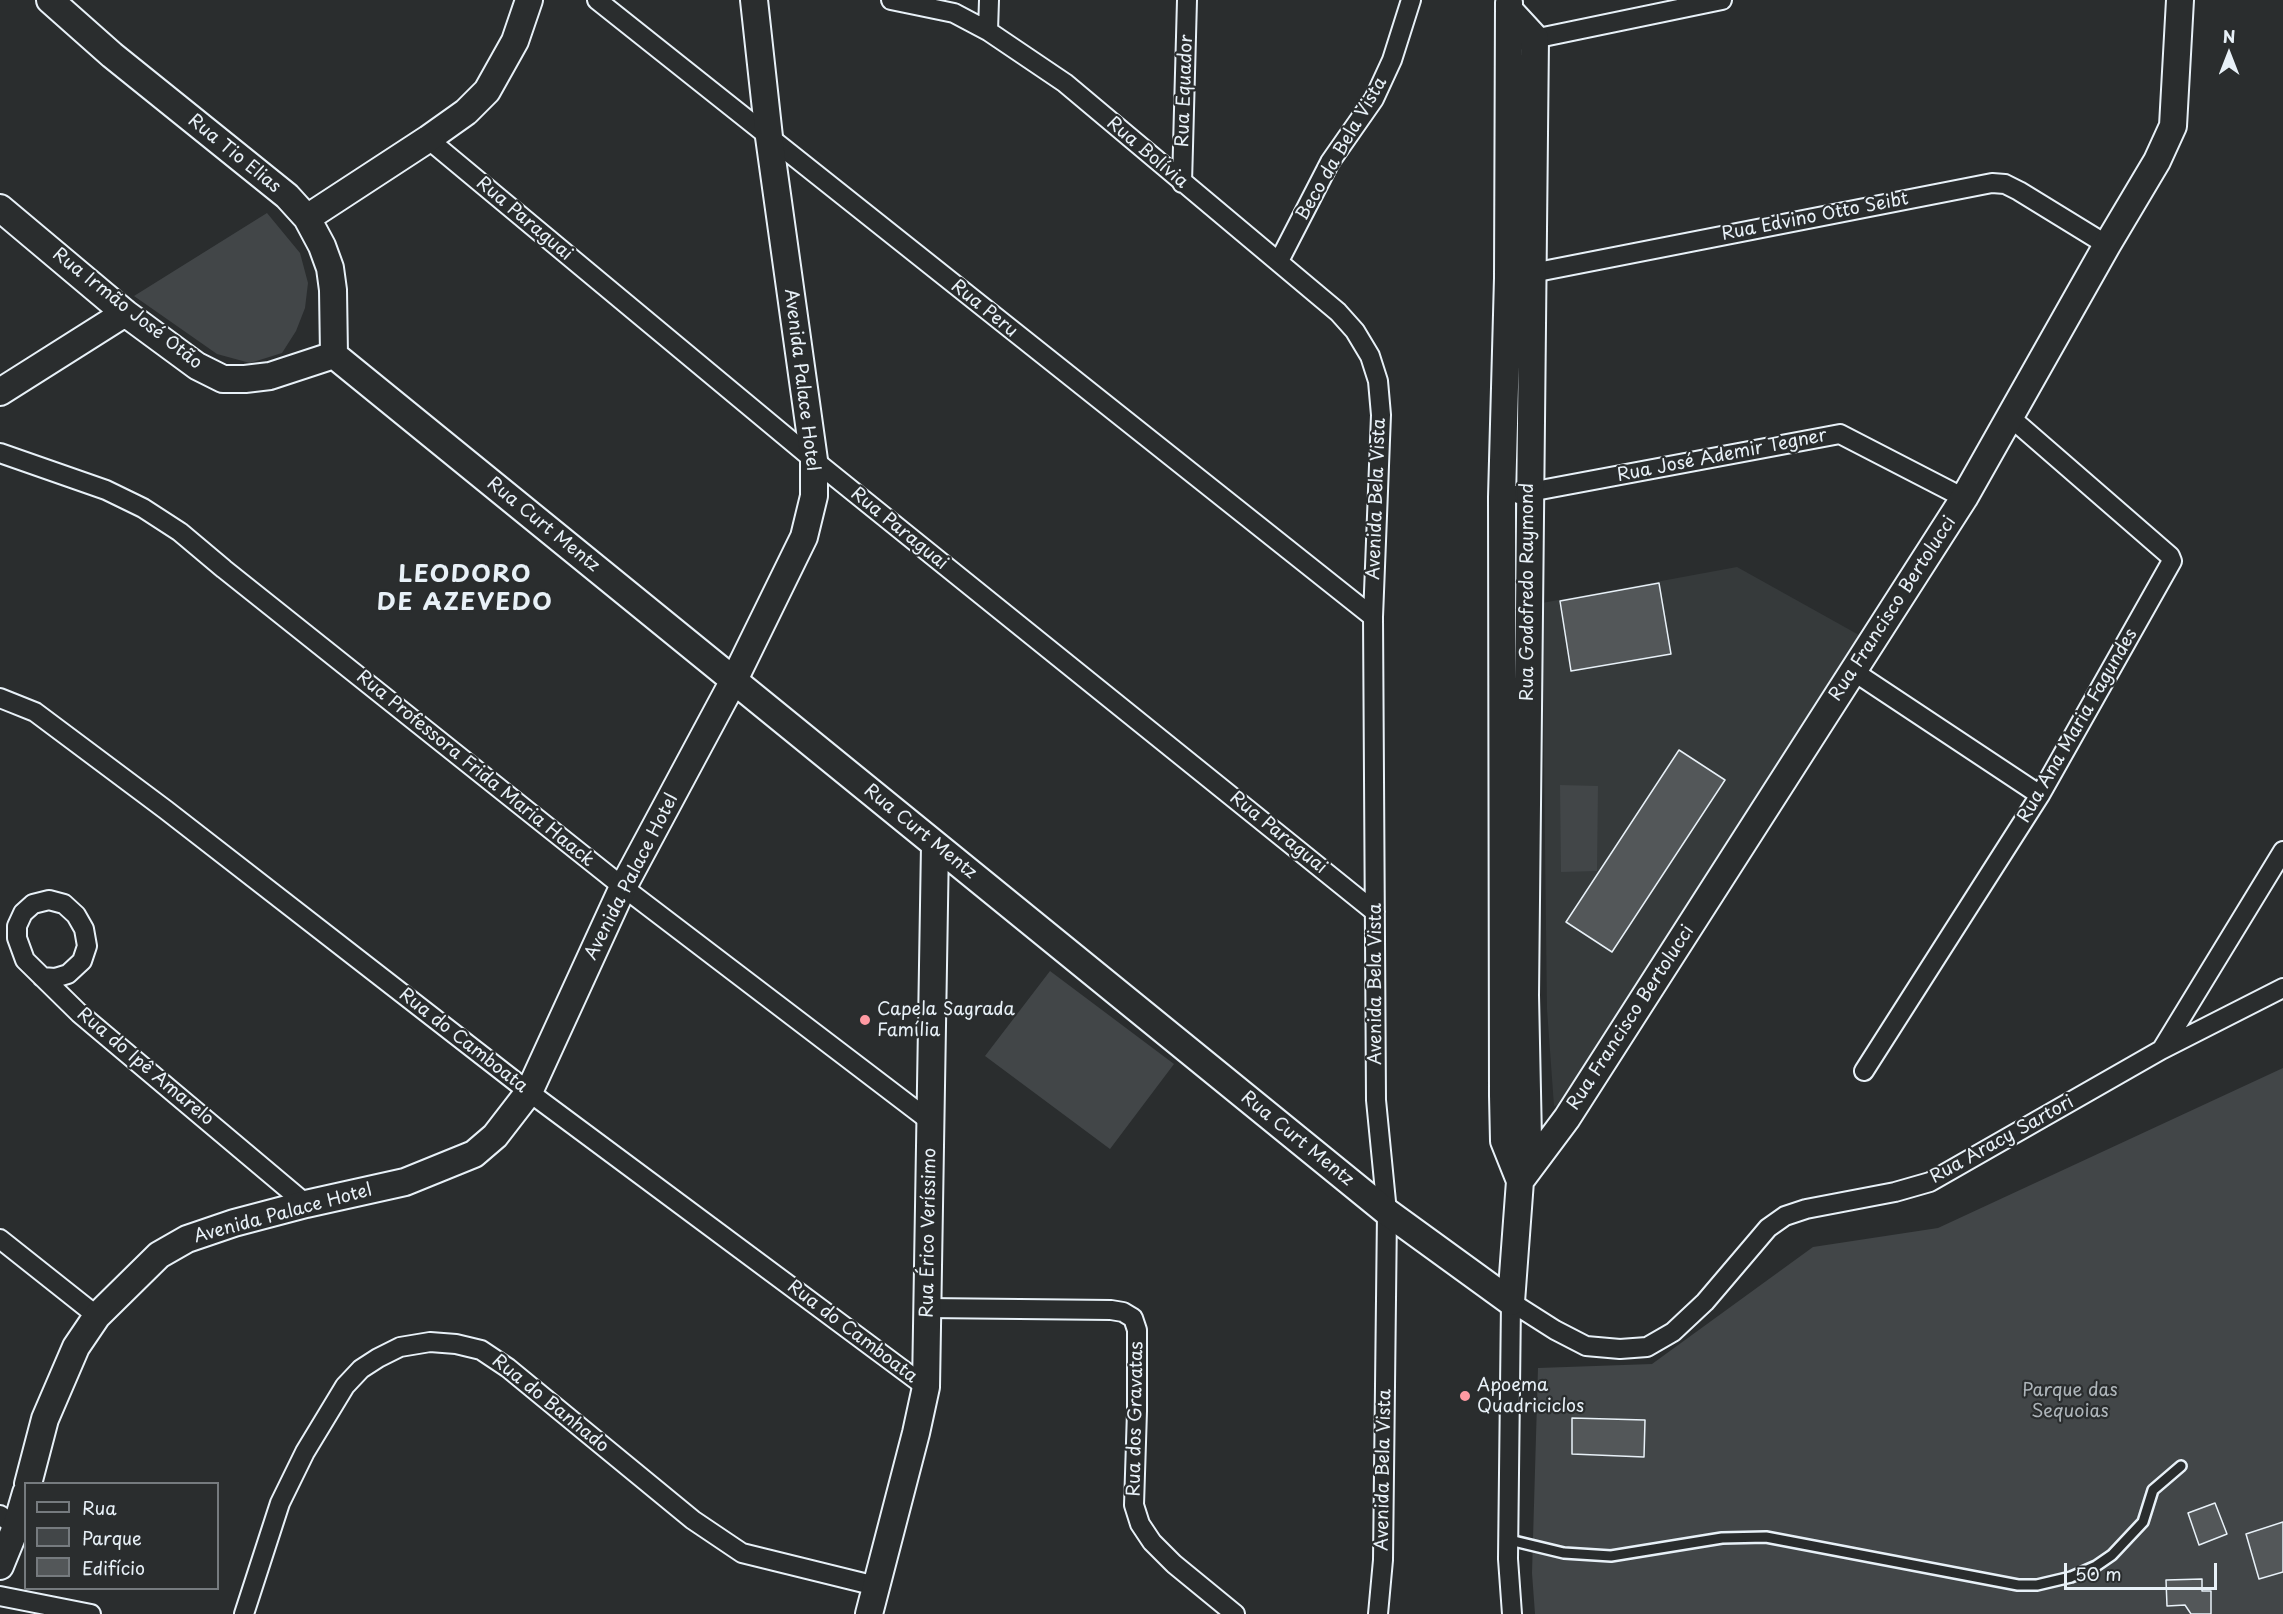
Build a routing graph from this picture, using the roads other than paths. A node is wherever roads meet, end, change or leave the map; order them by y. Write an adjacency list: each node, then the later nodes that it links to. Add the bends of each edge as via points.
1 (50, 0): 19 (main road, Rua Tio Elias, via 287,196)
2 (529, 0): 16 (main road, via 515,41 487,91)
3 (597, 0): 15 (street, Rua Peru)
4 (754, 0): 15 (main road, Avenida Palace Hotel)
5 (891, 0): 12 (street, Rua Bolívia, via 954,13)
6 (990, 0): 12 (street)
7 (1187, 0): 17 (street, Rua Equador)
8 (1411, 0): 21 (street, Beco da Bela Vista, via 1392,60 1374,99 1330,162)
9 (1722, 0): 13 (street)
10 (2180, 0): 20 (main road, Rua Francisco Bertolucci, via 2173,126)
11 (1510, 6): 13 (main road, Rua Godofredo Raymond); 14 (main road, Rua Godofredo Raymond)
12 (988, 31): 17 (street, Rua Bolívia, via 1065,83)
13 (1535, 38): 14 (street); 22 (main road, Rua Godofredo Raymond)
14 (1510, 45): 23 (main road, Rua Godofredo Raymond)
15 (770, 137): 30 (main road, Avenida Palace Hotel); 34 (street, Rua Peru)
16 (428, 140): 19 (main road); 30 (street, Rua Paraguai)
17 (1182, 183): 21 (street, Rua Bolívia)
18 (0, 208): 24 (main road, Rua Irmão José Otão)
19 (307, 218): 25 (main road, Rua Tio Elias, via 330,268)
20 (2107, 245): 22 (street, Rua Edvino Otto Seibt, via 2019,191 1992,183); 28 (main road, Rua Francisco Bertolucci)
21 (1279, 261): 26 (street, Rua Bolívia, via 1338,312)
22 (1534, 272): 23 (street, Rua Edvino Otto Seibt); 31 (main road, Rua Godofredo Raymond)
23 (1508, 278): 32 (main road, Rua Godofredo Raymond)
24 (125, 313): 25 (main road, Rua Irmão José Otão, via 196,366 224,379 270,376); 27 (main road)
25 (334, 356): 36 (main road, Rua Curt Mentz)
26 (1370, 356): 34 (street, Avenida Bela Vista, via 1378,381 1381,415)
27 (0, 393)
28 (2010, 417): 33 (main road, Rua Francisco Bertolucci); 38 (street, Rua Ana Maria Fagundes, via 2172,561)
29 (0, 453): 41 (street, Rua Professora Frida Maria Haack, via 106,490 180,532)
30 (814, 460): 36 (main road, Avenida Palace Hotel, via 814,496 804,537); 42 (street, Rua Paraguai)
31 (1529, 492): 32 (street, Rua José Ademir Tegner); 33 (street, Rua José Ademir Tegner, via 1840,434); 49 (main road, Rua Godofredo Raymond, via 1528,1140)
32 (1502, 497): 49 (main road, Rua Godofredo Raymond, via 1504,1141)
33 (1964, 498): 35 (main road, Rua Francisco Bertolucci)
34 (1373, 617): 42 (street, Avenida Bela Vista)
35 (1853, 671): 38 (street); 49 (main road, Rua Francisco Bertolucci, via 1567,1118)
36 (734, 680): 39 (main road, Rua Curt Mentz); 41 (main road, Avenida Palace Hotel)
37 (0, 698): 47 (street, Rua do Camboata, via 35,712)
38 (2040, 795): 46 (street, Rua Ana Maria Fagundes)
39 (935, 845): 48 (main road, Rua Érico Veríssimo); 51 (main road, Rua Curt Mentz)
40 (2283, 851): 45 (street)
41 (623, 887): 47 (main road, Avenida Palace Hotel); 48 (street, Rua Professora Frida Maria Haack)
42 (1375, 912): 51 (street, Avenida Bela Vista, via 1376,1100)
43 (42, 977): 43 (street, Rua do Ipê Amarelo, via 25,960 17,926 33,904 49,900 64,904 76,915 87,946 82,962 68,974); 50 (street, Rua do Ipê Amarelo)
44 (2283, 988): 45 (street, Rua Aracy Sartori)
45 (2161, 1050): 53 (street, Rua Aracy Sartori, via 1930,1182 1785,1216 1768,1228 1697,1310 1673,1332 1647,1347 1586,1346)
46 (1864, 1071)
47 (529, 1092): 50 (main road, Avenida Palace Hotel, via 495,1136 474,1154 405,1182); 56 (street, Rua do Camboata)
48 (930, 1121): 54 (main road, Rua Érico Veríssimo)
49 (1520, 1181): 53 (main road, Rua Godofredo Raymond)
50 (306, 1204): 55 (main road, Avenida Palace Hotel, via 187,1239 159,1255)
51 (1387, 1212): 53 (main road, Rua Curt Mentz); 69 (street, Avenida Bela Vista, via 1383,1560)
52 (0, 1239): 55 (street)
53 (1511, 1302): 61 (street, Rua Godofredo Raymond)
54 (928, 1308): 56 (main road, Rua Érico Veríssimo); 68 (street, Rua dos Gravatas, via 1111,1310 1133,1318 1137,1330 1134,1505 1140,1524 1174,1564)
55 (97, 1316): 58 (main road, Avenida Palace Hotel, via 76,1347 45,1419)
56 (926, 1387): 63 (main road, Rua Érico Veríssimo)
57 (2181, 1466): 61 (lane, via 2153,1490 2143,1522 2112,1555 2072,1577 2037,1585 2018,1585 1766,1537 1722,1538 1611,1556 1564,1553)
58 (29, 1482)
59 (24, 1496): 60 (main road)
60 (8, 1521): 62 (main road)
61 (1510, 1540): 70 (street, Rua Godofredo Raymond)
62 (0, 1566)
63 (876, 1586): 66 (street, Rua do Banhado, via 742,1553 693,1520 508,1368 481,1350 430,1342 400,1347 378,1358 345,1386 279,1503); 67 (main road, Rua Érico Veríssimo)
64 (0, 1596): 65 (street)
65 (91, 1614)
66 (244, 1614)
67 (869, 1614)
68 (1235, 1614)
69 (1378, 1614)
70 (1512, 1614)

